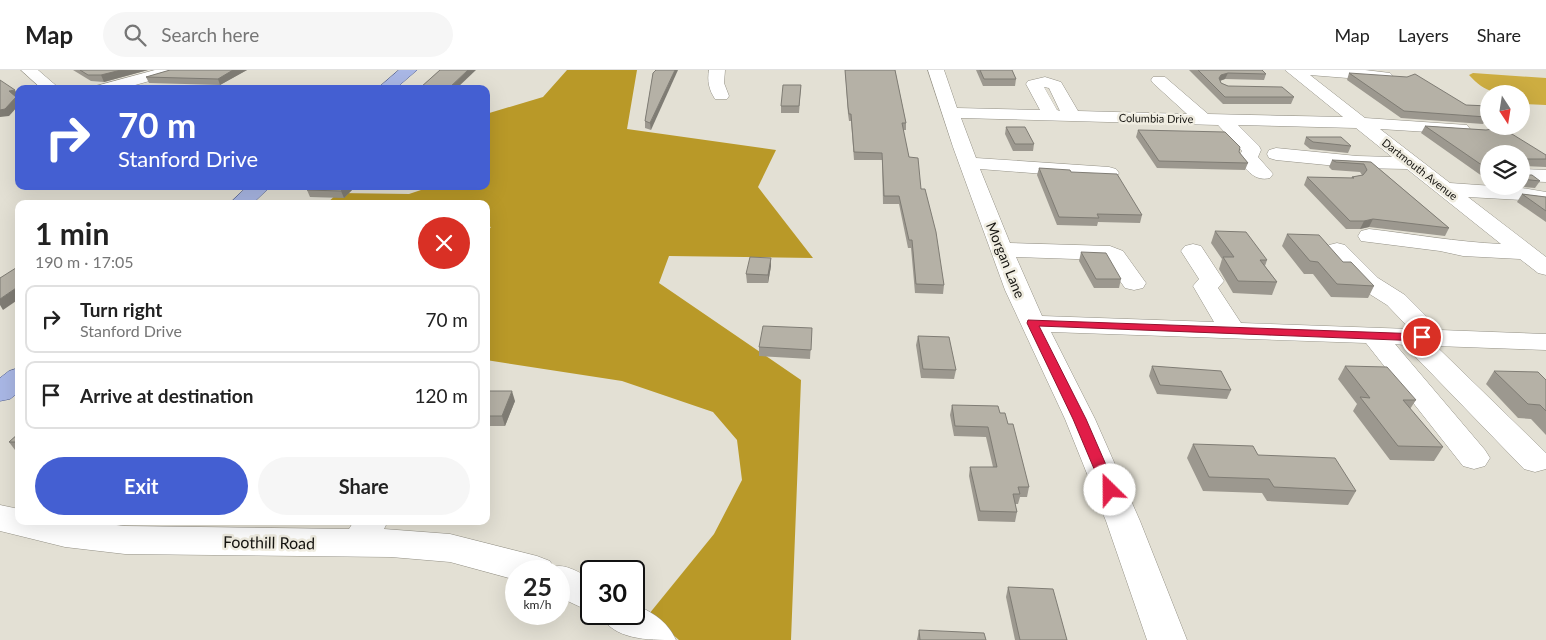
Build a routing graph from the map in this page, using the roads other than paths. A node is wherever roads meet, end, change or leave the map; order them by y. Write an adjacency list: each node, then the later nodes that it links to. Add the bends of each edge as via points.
1 (29, 70): 10 (street)
2 (173, 70): 11 (street)
3 (409, 70): 12 (main road)
4 (717, 70): 13 (street, via 715,77)
5 (936, 70): 14 (street, Morgan Lane)
6 (1300, 70): 7 (street)
7 (1404, 77)
8 (1293, 79): 18 (street, Dartmouth Avenue, via 1316,88)
9 (1159, 80): 19 (street, via 1169,91 1191,105)
10 (47, 85)
11 (117, 85)
12 (390, 85)
13 (721, 96)
14 (950, 113): 16 (street, Columbia Drive); 23 (street, Morgan Lane)
15 (1447, 113): 18 (street)
16 (1052, 116): 17 (street, Columbia Drive); 17 (street, via 1034,84 1045,82 1055,85)
17 (1072, 116): 19 (street, Columbia Drive)
18 (1356, 118): 20 (street, Columbia Drive); 21 (street); 26 (street, Dartmouth Avenue)
19 (1203, 119): 20 (street, Columbia Drive)
20 (1222, 120): 25 (street, via 1252,150 1248,158)
21 (1480, 130)
22 (1276, 154): 26 (street, via 1357,162)
23 (968, 163): 24 (street); 35 (street, Morgan Lane)
24 (1109, 173)
25 (1262, 174)
26 (1427, 174): 27 (street); 30 (street); 32 (street); 38 (street, Dartmouth Avenue)
27 (1480, 174)
28 (1530, 175): 29 (street)
29 (1546, 176)
30 (1327, 177)
31 (256, 190): 33 (main road)
32 (1546, 198)
33 (244, 200)
34 (1369, 236): 38 (street, via 1440,244)
35 (1001, 250): 39 (street, via 1110,253); 40 (street, Morgan Lane)
36 (1337, 250): 43 (street, via 1369,283 1396,300)
37 (1193, 251): 41 (street, via 1212,281 1205,286)
38 (1540, 262)
39 (1134, 283)
40 (1032, 323): 41 (street); 56 (street, Morgan Lane, via 1080,419 1123,521)
41 (1232, 330): 42 (street)
42 (1372, 335): 43 (street); 47 (street)
43 (1422, 337): 44 (street); 48 (street)
44 (1546, 342)
45 (15, 380): 46 (main road)
46 (0, 392)
47 (1474, 458)
48 (1536, 461)
49 (0, 518): 50 (street, Foothill Road)
50 (15, 521)
51 (30, 525): 52 (street, Foothill Road, via 125,540)
52 (365, 532): 53 (street, Foothill Road, via 391,543 450,548)
53 (505, 563)
54 (637, 625): 55 (street)
55 (656, 640)
56 (1166, 640)

